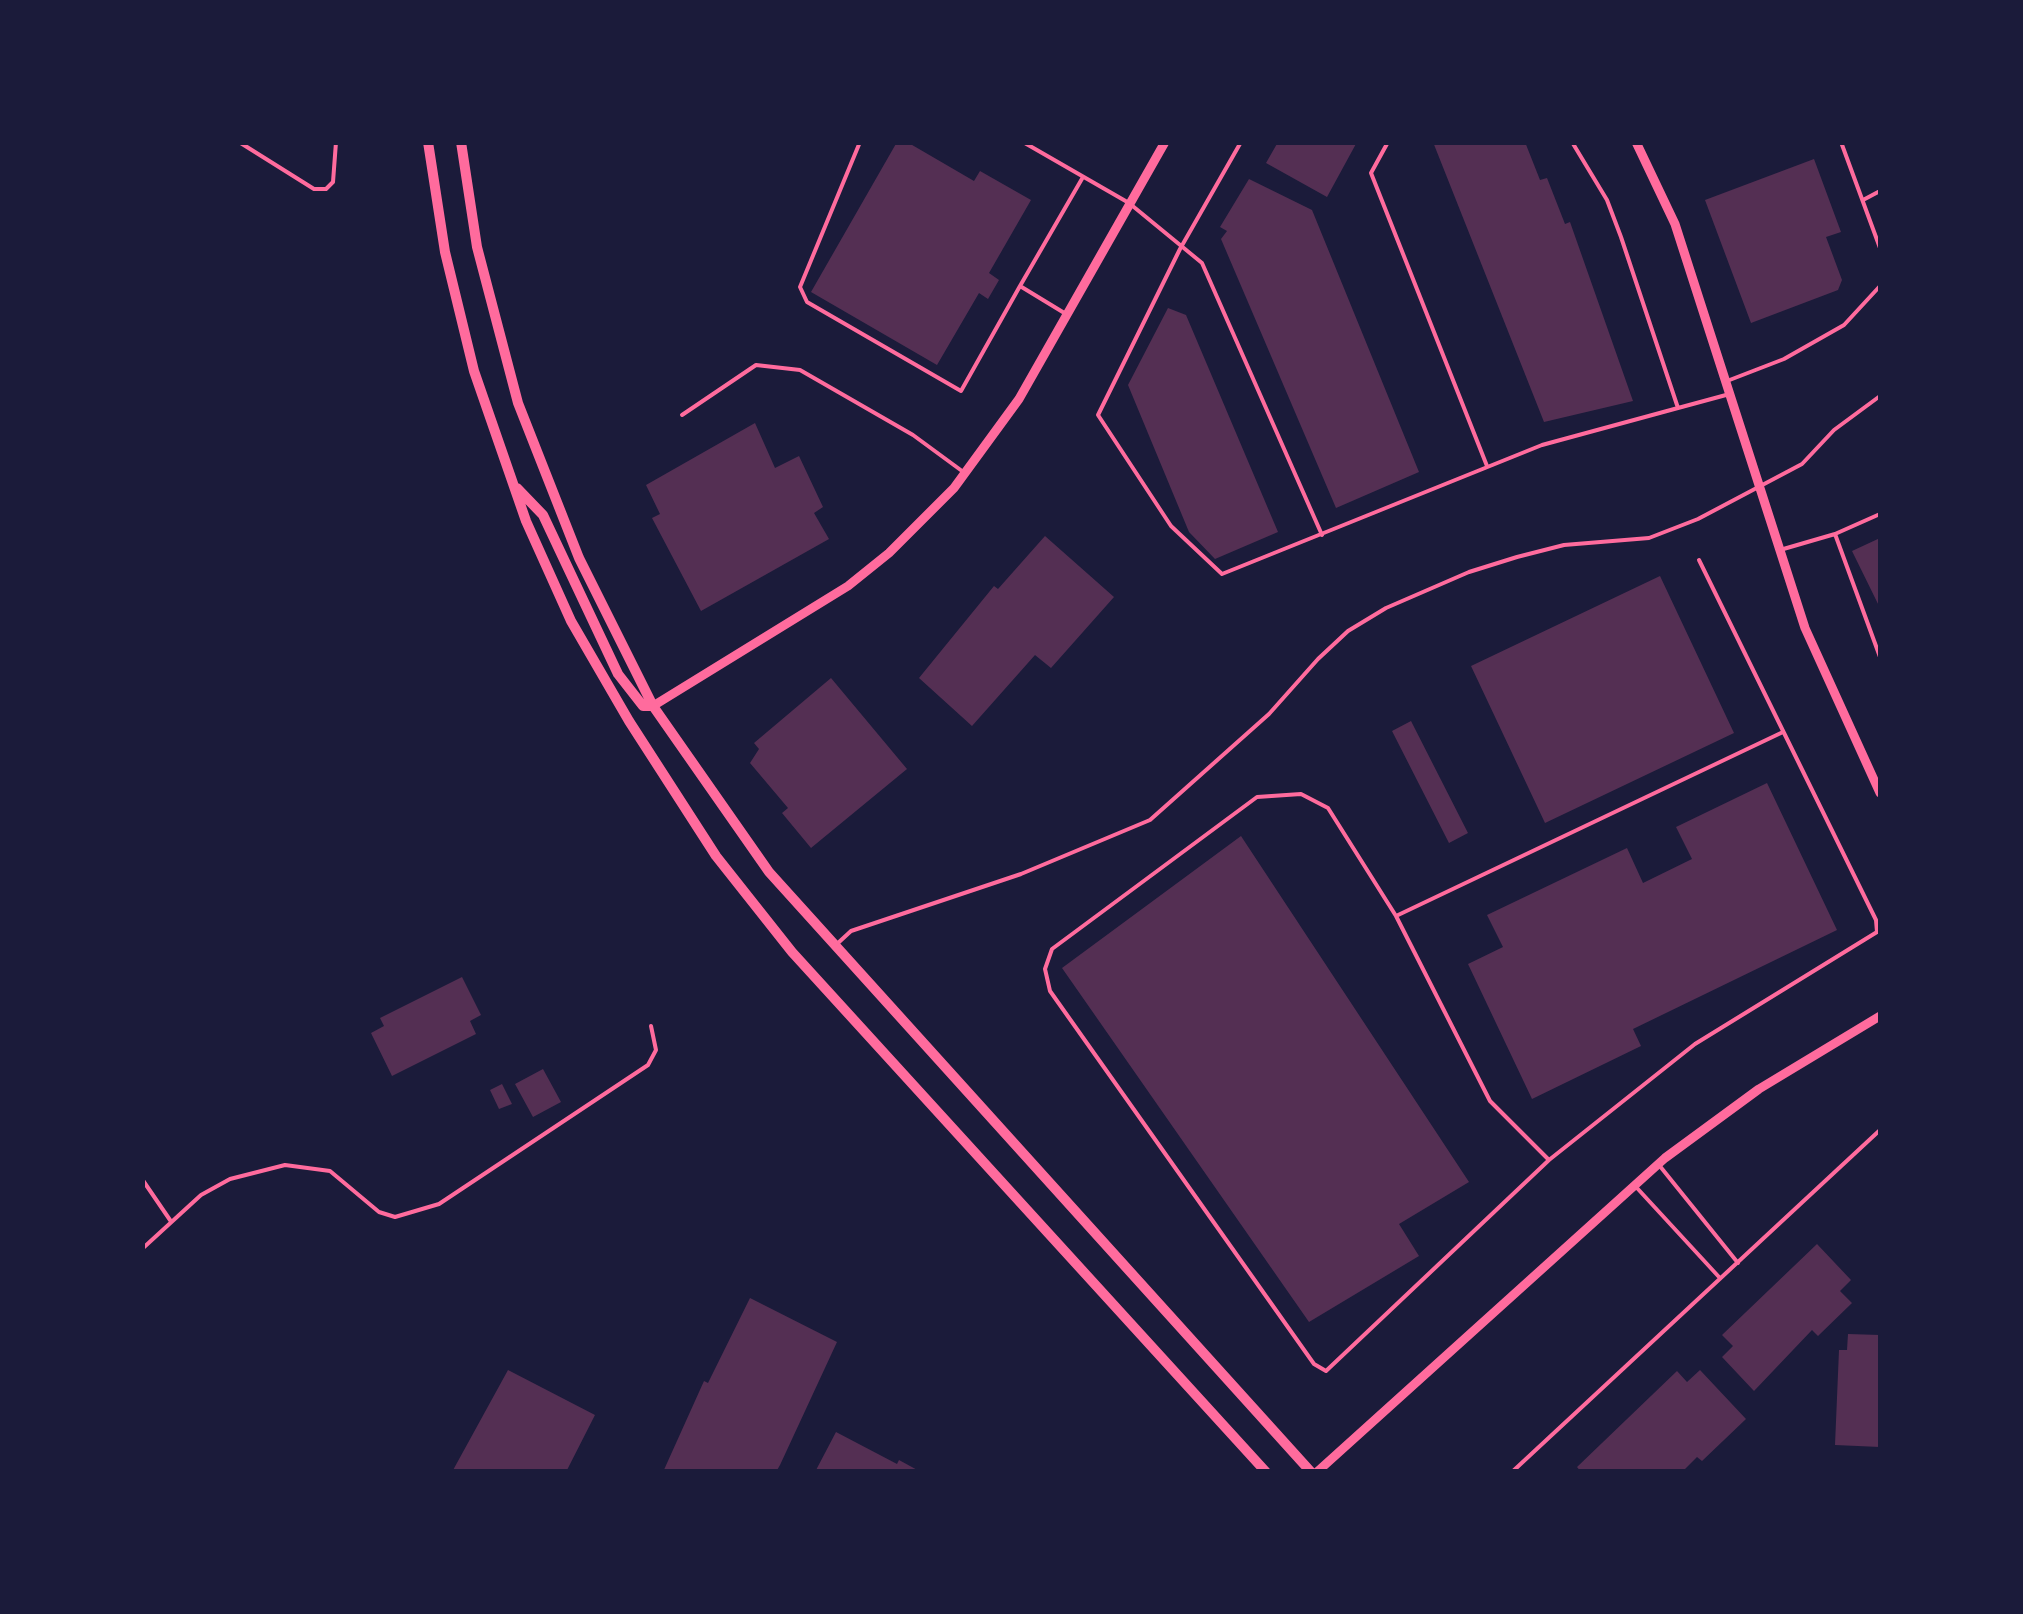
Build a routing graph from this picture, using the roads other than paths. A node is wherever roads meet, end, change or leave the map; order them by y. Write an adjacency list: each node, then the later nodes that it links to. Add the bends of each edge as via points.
1 (240, 142): 2 (lane, via 314,189 326,189 333,182)
2 (336, 142)
3 (428, 142): 29 (main road, via 474,371)
4 (461, 142): 37 (main road, via 477,247 518,403 579,558)
5 (860, 142): 19 (lane, via 800,287 807,302 961,391)
6 (1023, 142): 13 (lane)
7 (1165, 142): 16 (street)
8 (1241, 142): 18 (lane)
9 (1388, 142): 27 (lane, via 1371,174)
10 (1572, 142): 25 (lane, via 1607,200)
11 (1636, 142): 22 (street, via 1675,224)
12 (1841, 142): 15 (lane)
13 (1083, 177): 16 (lane); 19 (lane)
14 (1880, 192): 15 (lane)
15 (1862, 200): 17 (lane)
16 (1129, 204): 18 (lane); 21 (street)
17 (1880, 248)
18 (1180, 249): 33 (lane, via 1202,263); 33 (lane, via 1098,415 1170,526 1222,574)
19 (1020, 286): 21 (lane)
20 (1880, 286): 22 (lane, via 1844,325)
21 (1067, 315): 28 (street, via 1019,400)
22 (1726, 381): 23 (street)
23 (1730, 394): 25 (lane); 30 (street)
24 (1880, 396): 30 (lane, via 1802,464)
25 (1678, 408): 27 (lane, via 1542,445)
26 (682, 415): 28 (lane, via 756,366 800,370 913,434)
27 (1487, 468): 33 (lane)
28 (966, 474): 37 (street, via 848,586)
29 (513, 483): 37 (main road, via 543,515 618,674 643,706); 53 (main road, via 571,621 716,856 806,967)
30 (1760, 486): 34 (street); 41 (lane, via 1649,538 1517,557 1386,608 1328,650 1270,714 1150,820 1021,874 851,931)
31 (1880, 514): 32 (lane)
32 (1835, 534): 34 (lane); 36 (lane)
33 (1322, 535)
34 (1780, 550): 39 (street, via 1805,628)
35 (1700, 560): 38 (lane)
36 (1880, 657)
37 (654, 706): 41 (main road, via 769,872)
38 (1783, 732): 40 (lane); 45 (lane, via 1877,932 1694,1044)
39 (1880, 789)
40 (1396, 916): 45 (lane, via 1490,1101); 45 (lane, via 1328,808 1301,794 1257,797 1052,950 1045,969 1050,991 1314,1364 1326,1371)
41 (834, 946): 54 (main road)
42 (1880, 1016): 46 (street, via 1759,1089)
43 (650, 1026): 49 (lane, via 656,1050 648,1065 439,1204 395,1217 379,1212 330,1171 285,1165 230,1179)
44 (1880, 1130): 51 (lane)
45 (1549, 1160)
46 (1658, 1164): 48 (street); 51 (lane)
47 (142, 1179): 49 (lane)
48 (1634, 1185): 52 (lane); 54 (street)
49 (170, 1220): 50 (lane)
50 (142, 1249)
51 (1738, 1262): 52 (lane)
52 (1720, 1279): 55 (lane)
53 (1266, 1472)
54 (1314, 1472)
55 (1512, 1472)

